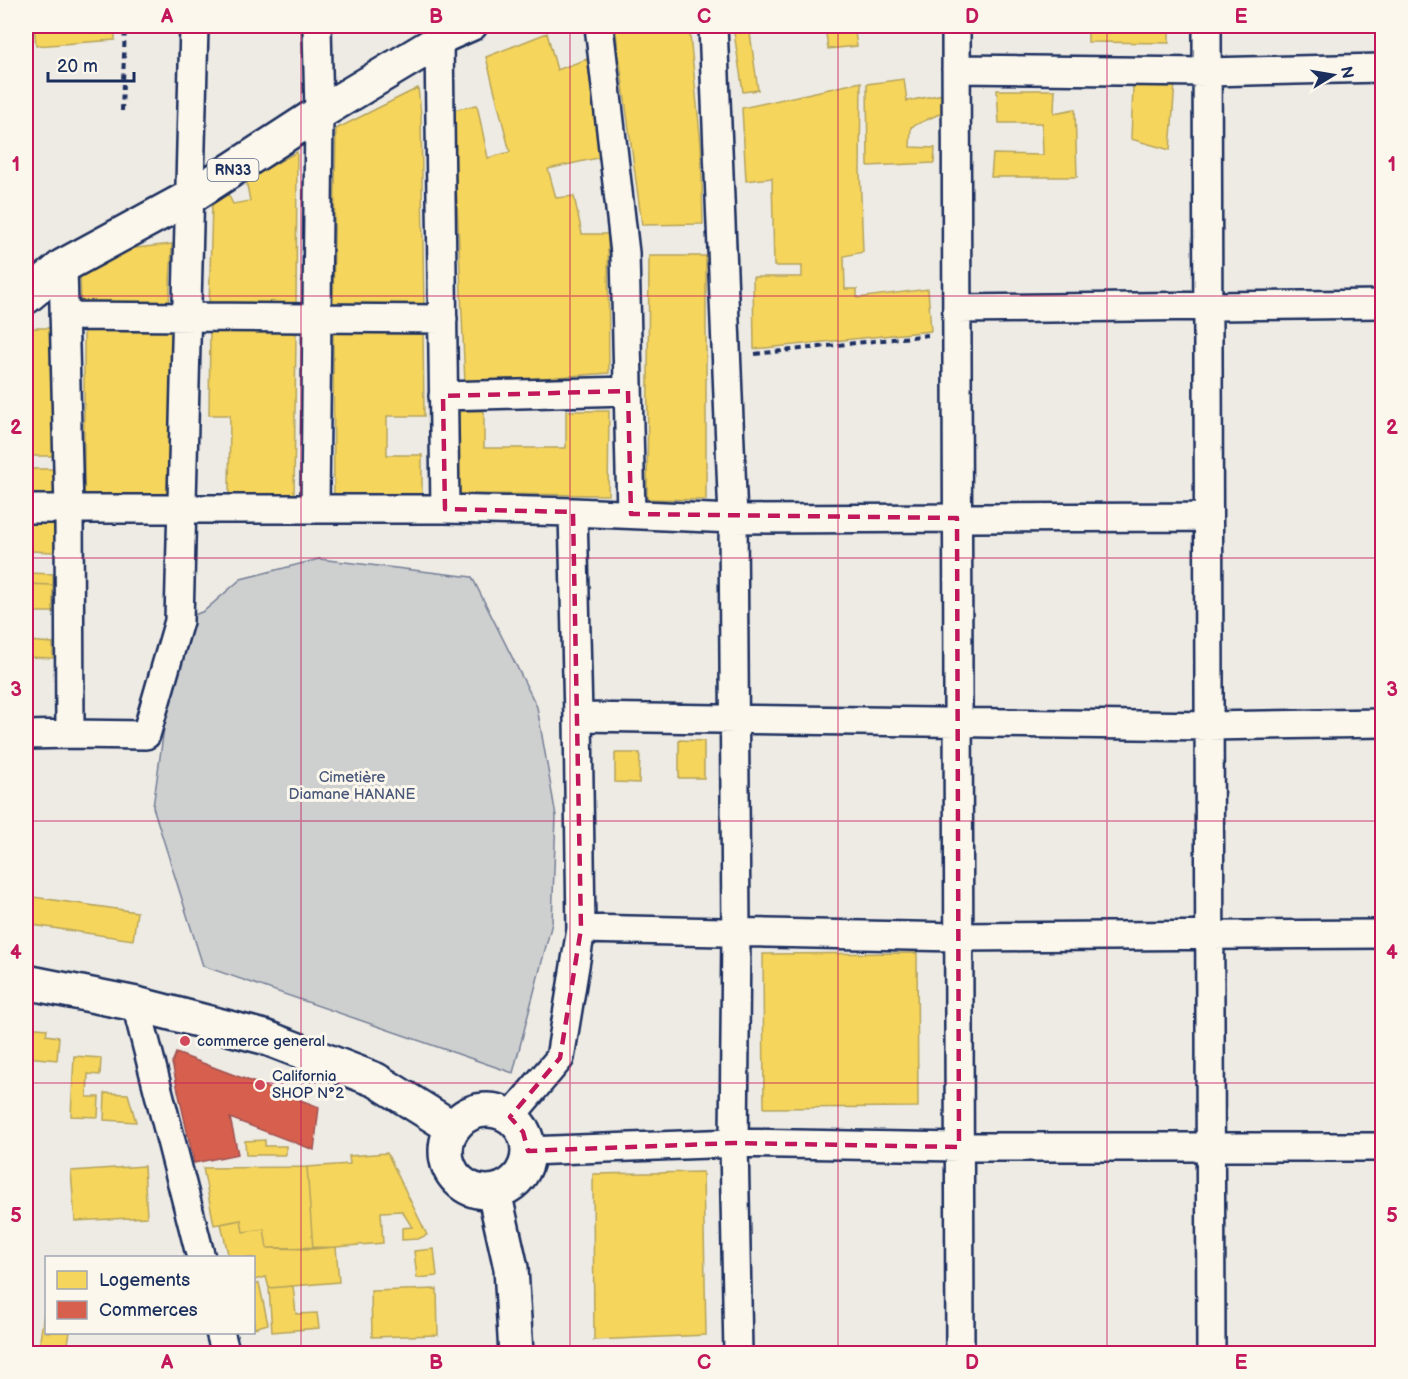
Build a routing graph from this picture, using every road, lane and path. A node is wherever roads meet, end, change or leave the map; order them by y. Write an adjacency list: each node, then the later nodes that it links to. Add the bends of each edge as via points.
1 (125, 26): 13 (path)
2 (194, 26): 15 (street)
3 (317, 26): 14 (street)
4 (473, 26): 9 (street)
5 (599, 26): 26 (street, via 625,253)
6 (713, 26): 25 (street)
7 (956, 26): 11 (street)
8 (1207, 26): 12 (street)
9 (440, 33): 14 (street, RN33); 23 (street)
10 (1383, 68): 12 (street)
11 (956, 69): 12 (street); 24 (street)
12 (1207, 72): 19 (street)
13 (122, 111)
14 (320, 113): 15 (street, RN33); 22 (street)
15 (190, 197): 16 (street, RN33); 21 (street)
16 (63, 266): 17 (street, RN33); 20 (street)
17 (26, 297)
18 (1383, 304): 19 (street)
19 (1208, 306): 24 (street); 35 (street)
20 (64, 316): 21 (street); 32 (street)
21 (187, 317): 22 (street); 28 (street)
22 (318, 318): 23 (street); 30 (street)
23 (443, 319): 27 (street)
24 (957, 321): 25 (path); 36 (street)
25 (726, 357): 37 (street)
26 (628, 391): 27 (street); 34 (street)
27 (444, 396): 31 (street)
28 (182, 508): 30 (street); 32 (street); 43 (street, via 179,621 146,735)
29 (26, 509): 32 (street)
30 (315, 509): 31 (street)
31 (445, 509): 33 (street)
32 (69, 510): 43 (street)
33 (573, 512): 34 (street); 38 (street)
34 (631, 514): 37 (street)
35 (1208, 517): 36 (street); 42 (street)
36 (957, 518): 37 (street); 40 (street)
37 (733, 519): 39 (street)
38 (578, 717): 39 (street); 45 (street)
39 (736, 719): 40 (street); 46 (street)
40 (958, 722): 42 (street); 49 (street)
41 (1383, 723): 42 (street)
42 (1209, 726): 48 (street)
43 (69, 734): 44 (street)
44 (26, 735)
45 (581, 929): 46 (street); 52 (street, via 560,1058)
46 (736, 931): 49 (street); 54 (street)
47 (1383, 934): 48 (street)
48 (1210, 936): 49 (street); 57 (street)
49 (958, 937): 55 (street)
50 (26, 982): 51 (street)
51 (136, 1004): 53 (street, via 264,1036 376,1080); 60 (street)
52 (510, 1118): 53 (street, via 495,1111 479,1110 464,1116); 58 (street, via 523,1132)
53 (453, 1128): 59 (street, via 446,1143 452,1174 463,1186 478,1192)
54 (734, 1143): 55 (street); 58 (street); 64 (street)
55 (959, 1147): 57 (street); 65 (street)
56 (1383, 1147): 57 (street)
57 (1210, 1148): 66 (street)
58 (528, 1150): 59 (street, via 519,1178)
59 (494, 1192): 63 (street, via 511,1268)
60 (201, 1256)
61 (221, 1334): 62 (street)
62 (226, 1353)
63 (516, 1353)
64 (738, 1353)
65 (960, 1353)
66 (1211, 1353)

